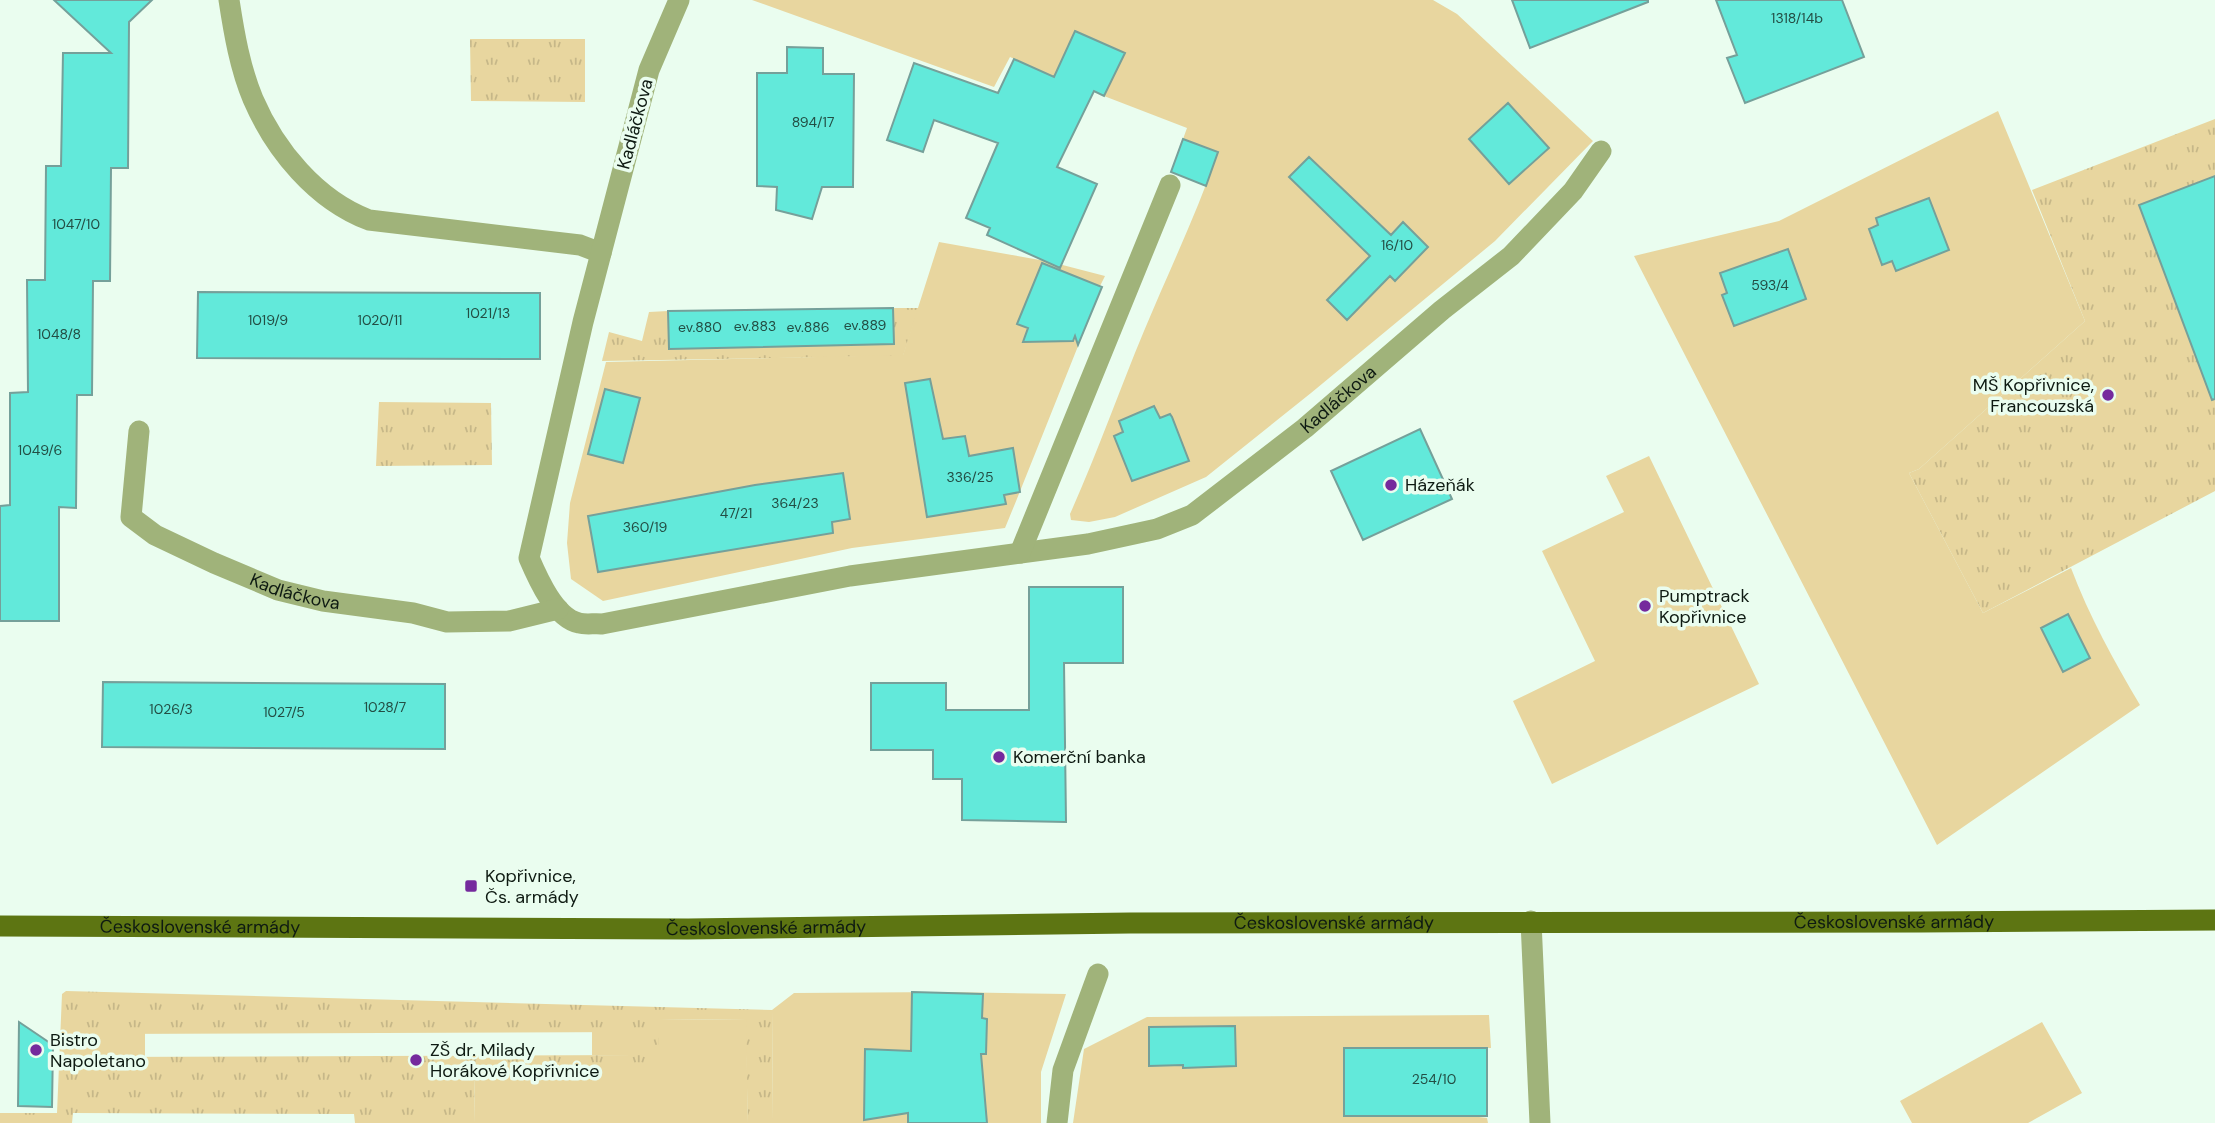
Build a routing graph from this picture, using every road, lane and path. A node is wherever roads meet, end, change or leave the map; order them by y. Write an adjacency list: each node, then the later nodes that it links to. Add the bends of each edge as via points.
1 (229, 0): 5 (street, via 243,66 261,115 308,182 339,205 369,220 580,245)
2 (680, 0): 5 (street, Kadláčkova, via 649,71)
3 (1601, 151): 7 (street, Kadláčkova, via 1573,191 1511,256 1305,428 1192,515 1157,529)
4 (1170, 185): 7 (street)
5 (601, 253): 8 (street, Kadláčkova, via 529,558 540,585)
6 (139, 431): 8 (street, Kadláčkova, via 131,517 155,535 214,563 289,593 447,622 509,621)
7 (1020, 553): 8 (street, Kadláčkova, via 850,576 602,624 577,623)
8 (558, 609)
9 (2215, 920): 10 (main road, Československé armády)
10 (1531, 921): 11 (main road, Československé armády, via 688,929); 14 (street)
11 (0, 926)
12 (1098, 974): 13 (street, via 1063,1069)
13 (1057, 1123)
14 (1540, 1123)

